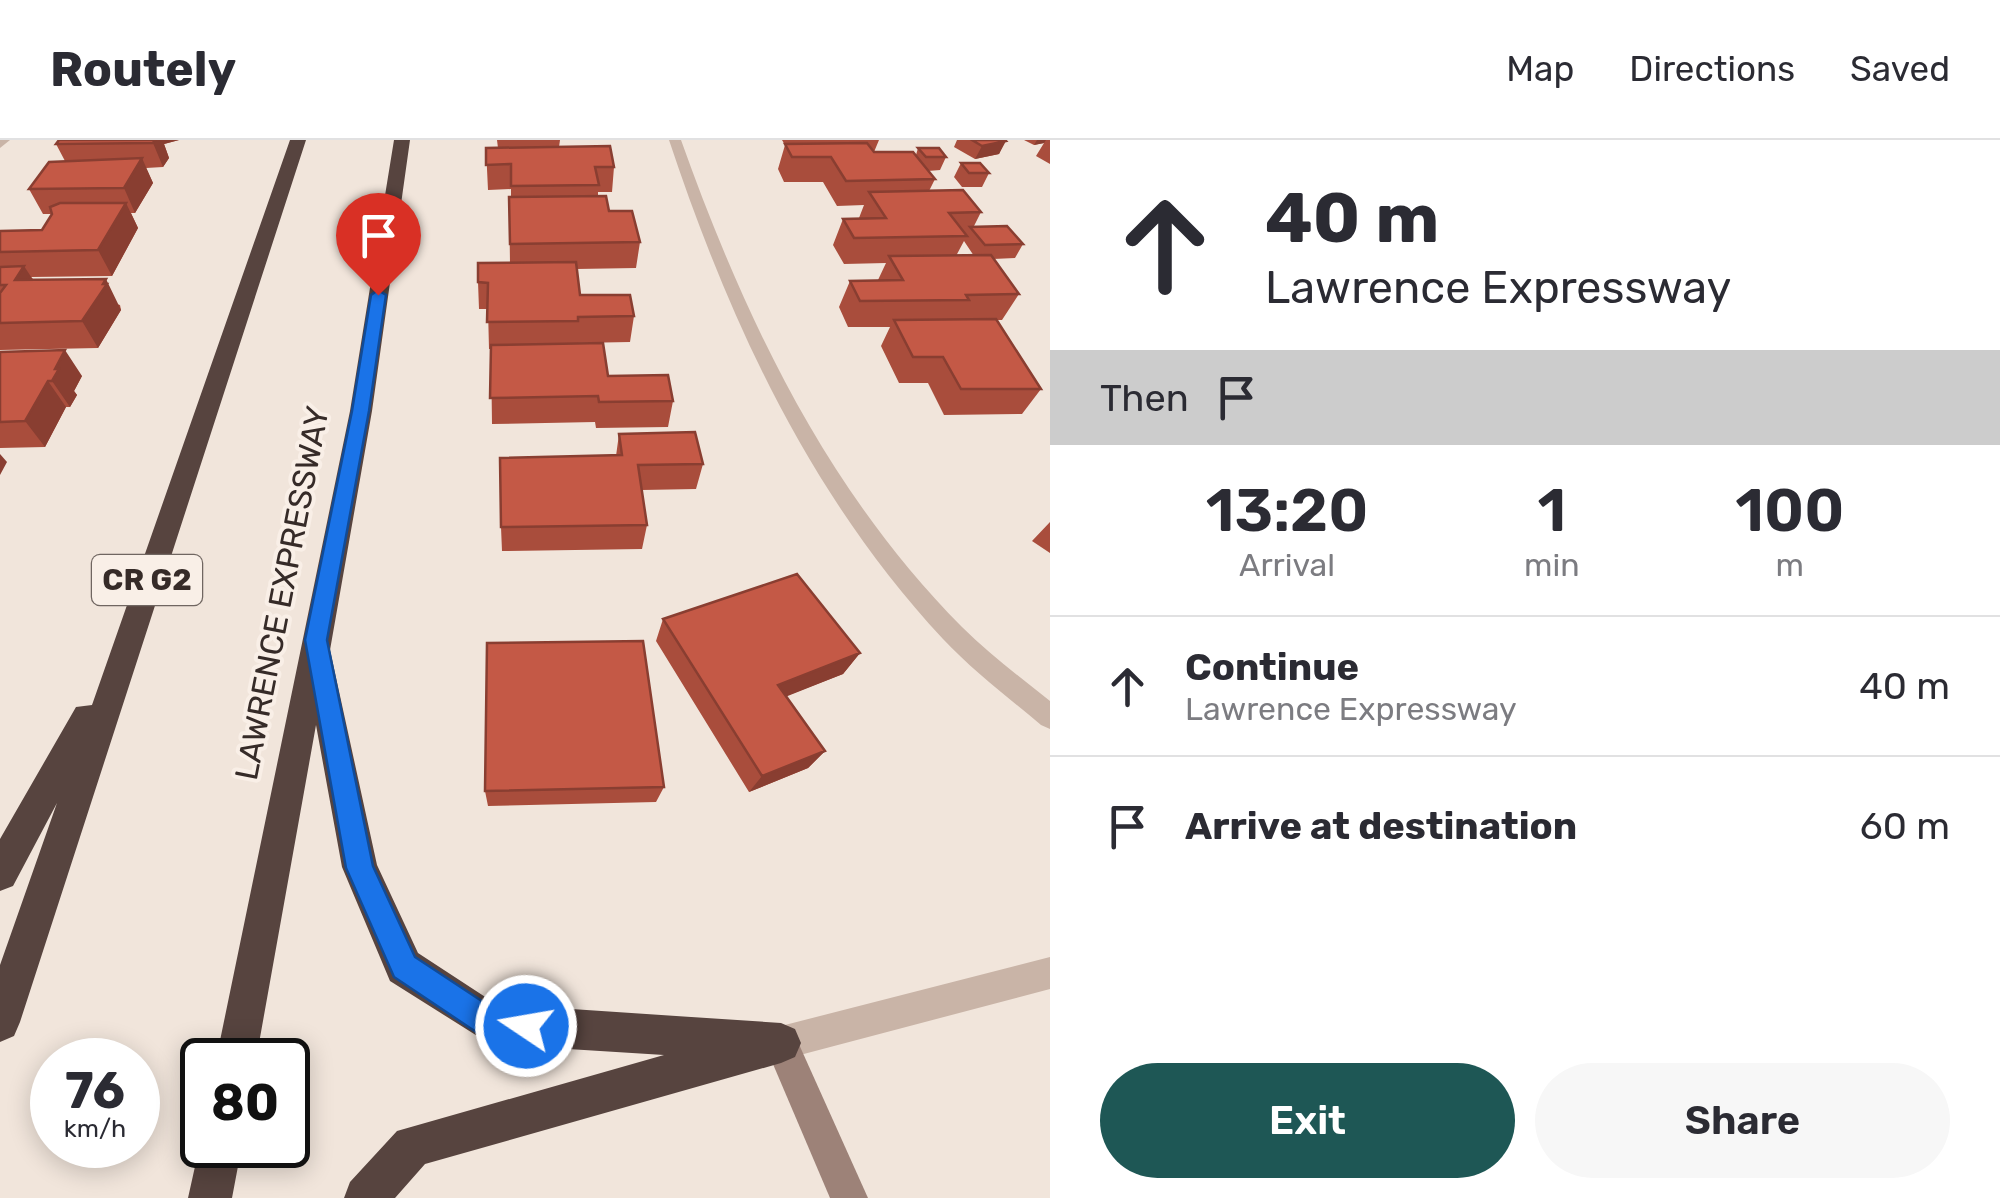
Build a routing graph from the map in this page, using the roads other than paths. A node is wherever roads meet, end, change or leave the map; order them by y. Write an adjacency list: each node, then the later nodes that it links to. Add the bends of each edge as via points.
1 (298, 140): 5 (highway, CR G2)
2 (402, 140): 4 (highway, LAWRENCE EXPRESSWAY, via 361,411)
3 (675, 140): 6 (street, via 708,242 785,409 848,511 952,633)
4 (316, 640): 10 (highway, LAWRENCE EXPRESSWAY); 11 (highway, via 360,868 404,967 490,1024)
5 (122, 653): 7 (highway); 9 (highway, CR G2)
6 (1050, 717)
7 (0, 873)
8 (1050, 973): 11 (street)
9 (0, 1022)
10 (240, 1038)
11 (781, 1043): 14 (highway, via 412,1146); 15 (street)
12 (216, 1168): 13 (highway)
13 (210, 1198)
14 (366, 1198)
15 (850, 1198)

